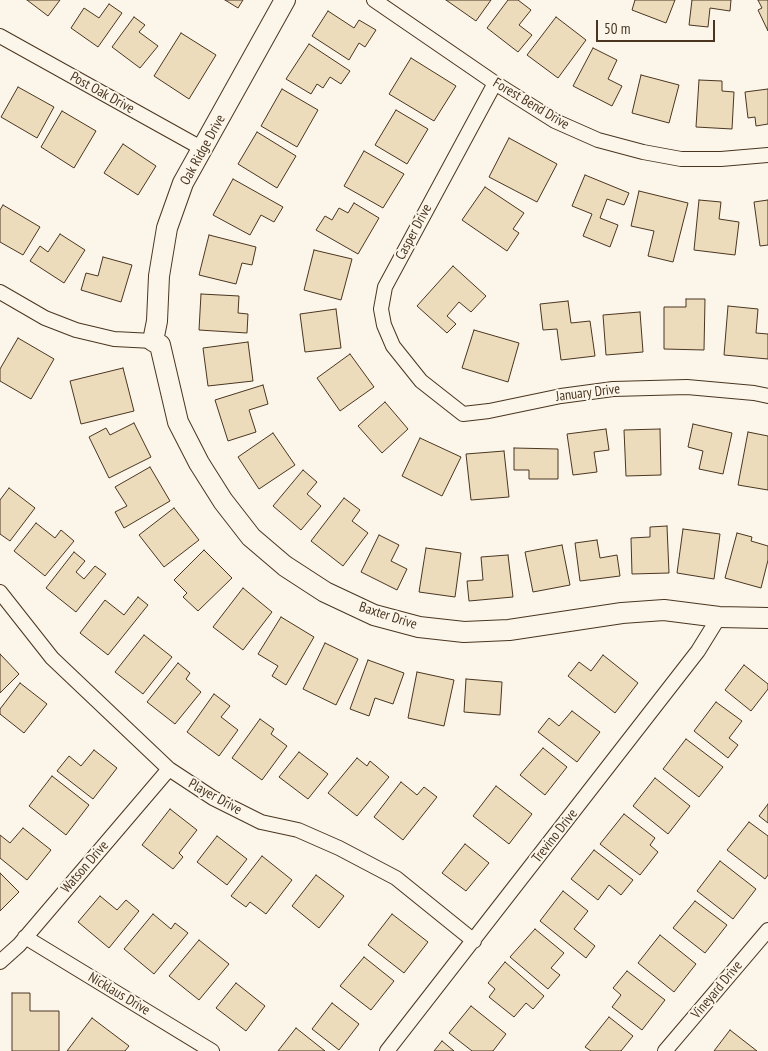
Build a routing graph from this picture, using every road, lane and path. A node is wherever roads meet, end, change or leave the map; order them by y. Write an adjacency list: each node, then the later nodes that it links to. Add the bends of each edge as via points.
1 (286, 0): 5 (street, Oak Ridge Drive)
2 (374, 0): 4 (street, Forest Bend Drive)
3 (0, 36): 5 (street, Post Oak Drive)
4 (495, 83): 6 (street, Forest Bend Drive, via 555,121 598,140 634,150 681,159); 9 (street, Casper Drive, via 384,287 381,309 384,325 393,346)
5 (203, 149): 8 (street, Oak Ridge Drive, via 183,183 167,228)
6 (768, 155)
7 (0, 292): 8 (street, via 45,318 76,330 114,339)
8 (153, 341): 12 (street, Baxter Drive, via 160,345 178,422 223,501 251,537 285,566 325,592 383,617 419,627 464,632 509,630 664,610)
9 (421, 381): 10 (street, January Drive, via 463,414 613,389 686,387)
10 (768, 396)
11 (0, 592): 14 (street, Player Drive, via 52,658)
12 (719, 617): 13 (street, Baxter Drive); 17 (street, Trevino Drive, via 698,651)
13 (768, 618)
14 (169, 769): 16 (street, Watson Drive); 17 (street, Player Drive, via 213,798 261,822 298,830 396,878)
15 (768, 930): 21 (street, Vineyard Drive)
16 (25, 937): 18 (street, Watson Drive); 19 (street, Nicklaus Drive)
17 (474, 941): 20 (street, Trevino Drive)
18 (0, 962)
19 (212, 1051)
20 (387, 1051)
21 (665, 1051)

